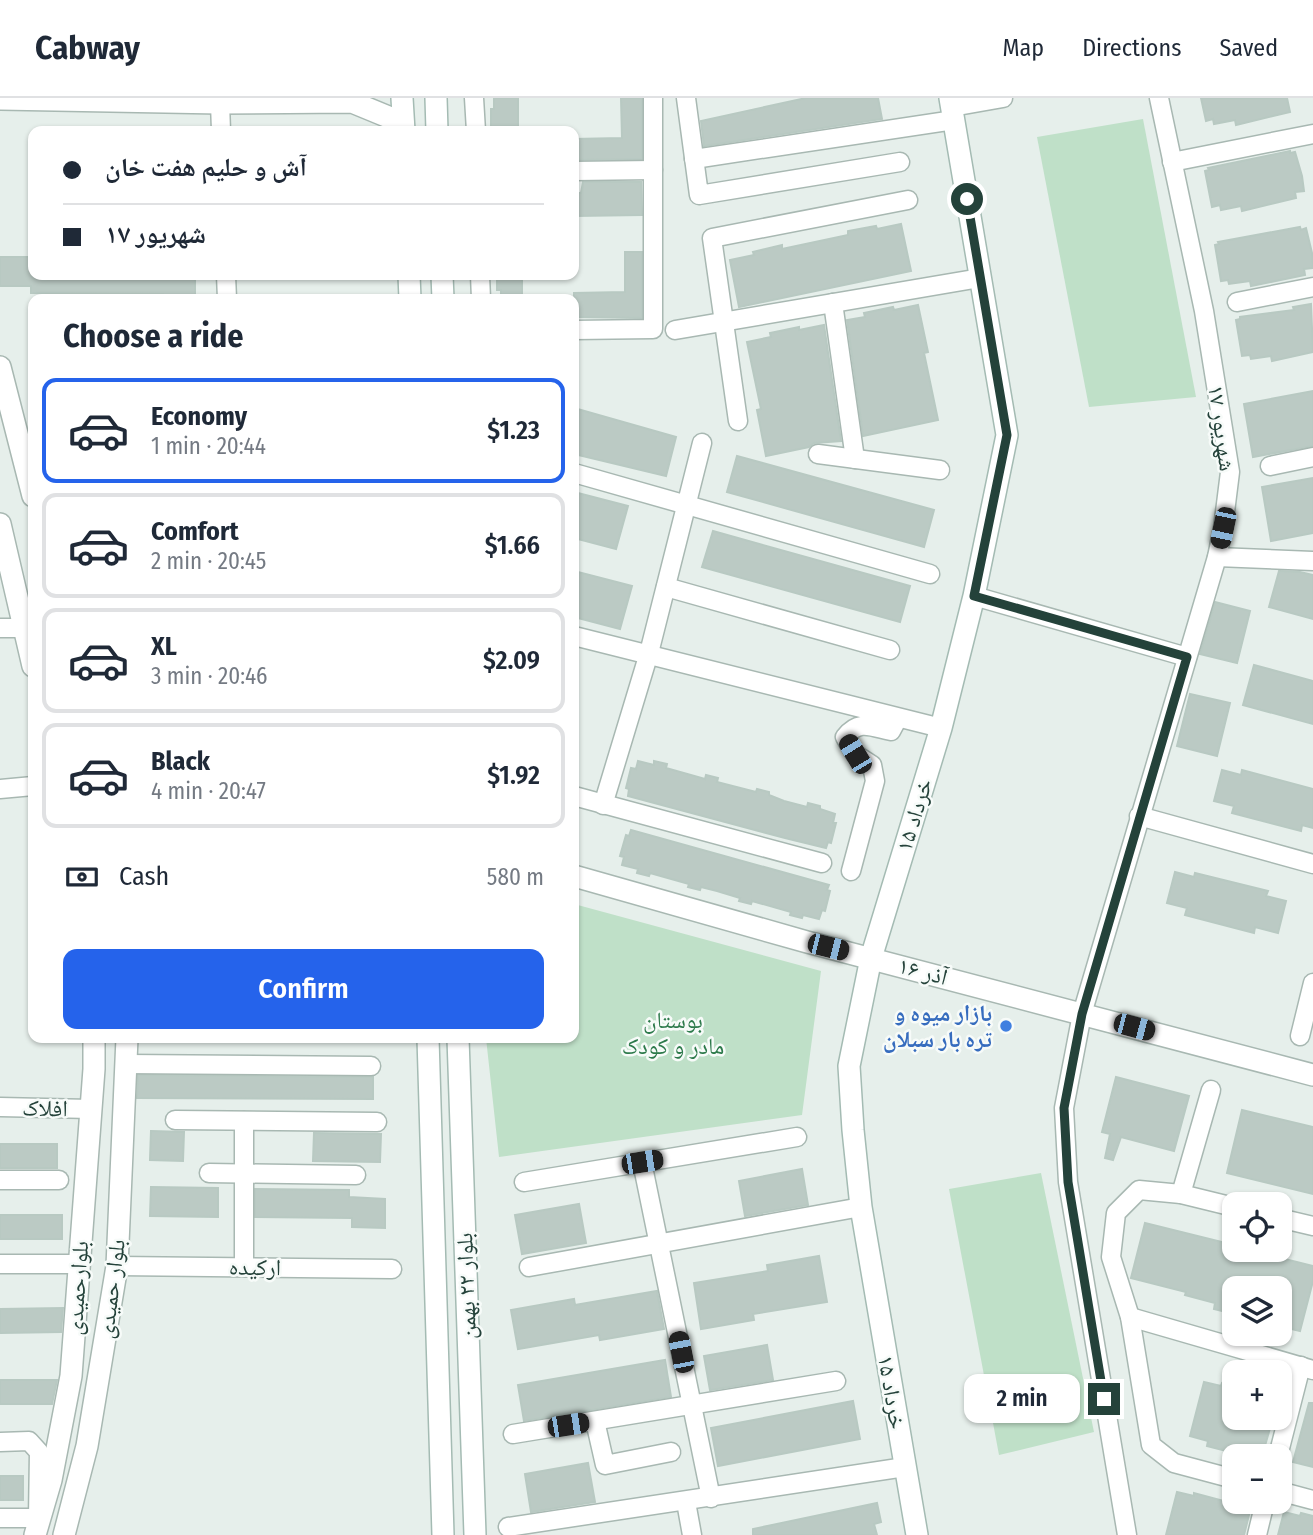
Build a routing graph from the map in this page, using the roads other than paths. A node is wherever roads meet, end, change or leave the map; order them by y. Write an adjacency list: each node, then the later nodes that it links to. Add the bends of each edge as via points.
1 (402, 98): 14 (main road)
2 (436, 98): 15 (main road)
3 (474, 98): 16 (street)
4 (653, 98): 21 (street)
5 (686, 98): 18 (street)
6 (1003, 98): 11 (street)
7 (1159, 98): 20 (street, ۱۷ شهریور)
8 (0, 99): 10 (main road)
9 (352, 100): 10 (main road); 13 (main road)
10 (220, 103): 12 (street)
11 (952, 108): 18 (street); 24 (main road, ۱۵ خرداد)
12 (221, 126)
13 (401, 126)
14 (403, 126)
15 (437, 126)
16 (476, 126)
17 (1313, 134): 20 (street)
18 (694, 159): 19 (street, via 699,195)
19 (900, 162)
20 (1172, 162): 43 (street, ۱۷ شهریور, via 1204,311 1230,472)
21 (653, 170): 22 (street); 29 (street, via 653,329)
22 (579, 171)
23 (908, 200): 28 (street, via 712,238)
24 (980, 278): 27 (street); 47 (main road, ۱۵ خرداد, via 1007,435)
25 (1313, 287): 26 (street)
26 (1237, 302)
27 (833, 303): 28 (street); 36 (street)
28 (725, 322): 30 (street); 32 (street)
29 (579, 330)
30 (675, 330)
31 (0, 367): 40 (main road)
32 (738, 421)
33 (702, 443): 41 (street)
34 (818, 454): 36 (street)
35 (1313, 457): 37 (street)
36 (855, 459): 38 (street)
37 (1270, 466)
38 (940, 470)
39 (579, 474): 41 (street)
40 (28, 476)
41 (685, 506): 45 (street); 46 (street)
42 (0, 524): 49 (main road)
43 (1217, 557): 44 (street); 54 (street, ۱۷ شهریور)
44 (1313, 561)
45 (930, 574)
46 (666, 587): 52 (street); 53 (street)
47 (974, 596): 54 (street); 56 (main road, ۱۵ خرداد)
48 (0, 628): 49 (street)
49 (24, 628): 51 (main road)
50 (579, 637): 53 (street)
51 (28, 645)
52 (890, 650)
53 (649, 653): 55 (street); 60 (street)
54 (1187, 657): 61 (street, ۱۷ شهریور)
55 (898, 718): 56 (street); 64 (street, via 891,731 864,725 845,737 855,754 872,765 875,781)
56 (940, 728): 66 (main road, ۱۵ خرداد)
57 (28, 786): 58 (street)
58 (0, 789)
59 (579, 798): 60 (street)
60 (603, 805): 62 (street)
61 (1139, 816): 63 (street); 68 (street, ۱۷ شهریور)
62 (822, 863)
63 (1313, 864)
64 (851, 871)
65 (579, 877): 66 (main road, ۱۶ آذر)
66 (871, 958): 68 (main road, ۱۶ آذر); 93 (main road, ۱۵ خرداد, via 849,1066)
67 (1313, 983): 69 (street)
68 (1082, 1014): 76 (main road, ۱۶ آذر); 129 (street, ۱۷ شهریور, via 1064,1108 1068,1182)
69 (1300, 1036)
70 (94, 1043): 79 (main road, بلوارحمیدی)
71 (127, 1043): 74 (main road, بلوار حمیدی)
72 (428, 1043): 105 (main road, بلوار ۲۲ بهمن)
73 (458, 1043): 104 (main road, بلوار ۲۲ بهمن)
74 (125, 1064): 75 (street); 99 (main road, بلوار حمیدی)
75 (371, 1066)
76 (1313, 1075)
77 (1211, 1090): 91 (street)
78 (0, 1107): 79 (street, افلاک)
79 (91, 1110): 98 (main road, بلوارحمیدی)
80 (175, 1119): 81 (street)
81 (244, 1121): 82 (street); 86 (street)
82 (377, 1122)
83 (797, 1137): 84 (street)
84 (642, 1162): 90 (street); 96 (street)
85 (209, 1173): 86 (street)
86 (244, 1173): 87 (street); 100 (street)
87 (356, 1175)
88 (0, 1180): 89 (street)
89 (59, 1180)
90 (524, 1182)
91 (1181, 1194): 92 (street); 103 (street, via 1139,1190 1116,1213 1111,1257)
92 (1222, 1204)
93 (861, 1207): 96 (street); 114 (main road, ۱۵ خرداد)
94 (1292, 1221): 95 (street)
95 (1313, 1226)
96 (659, 1245): 101 (street); 108 (street)
97 (0, 1264): 98 (street)
98 (78, 1264): 123 (main road, بلوارحمیدی, via 71,1376)
99 (117, 1266): 100 (street, ارکیده); 124 (main road, بلوار حمیدی, via 88,1446)
100 (244, 1267): 102 (street, ارکیده)
101 (529, 1268)
102 (392, 1269)
103 (1130, 1317): 106 (street); 115 (street, via 1151,1445 1174,1463)
104 (468, 1346): 105 (main road); 126 (main road, بلوار ۲۲ بهمن)
105 (437, 1347): 125 (main road, بلوار ۲۲ بهمن)
106 (1307, 1368): 112 (street)
107 (836, 1381): 108 (street)
108 (692, 1405): 109 (street); 117 (street)
109 (595, 1421): 110 (street); 113 (street, via 605,1465)
110 (513, 1434)
111 (0, 1442): 121 (street, via 29,1441 40,1452 38,1518)
112 (1282, 1444)
113 (671, 1452)
114 (905, 1467): 117 (street); 128 (main road, ۱۵ خرداد)
115 (1222, 1476)
116 (1292, 1494): 118 (street)
117 (711, 1498): 119 (street)
118 (1313, 1500)
119 (686, 1502): 122 (street); 127 (street)
120 (1262, 1514): 130 (street)
121 (0, 1518)
122 (508, 1527)
123 (35, 1535)
124 (64, 1535)
125 (443, 1535)
126 (475, 1535)
127 (692, 1535)
128 (917, 1535)
129 (1127, 1535)
130 (1256, 1535)

